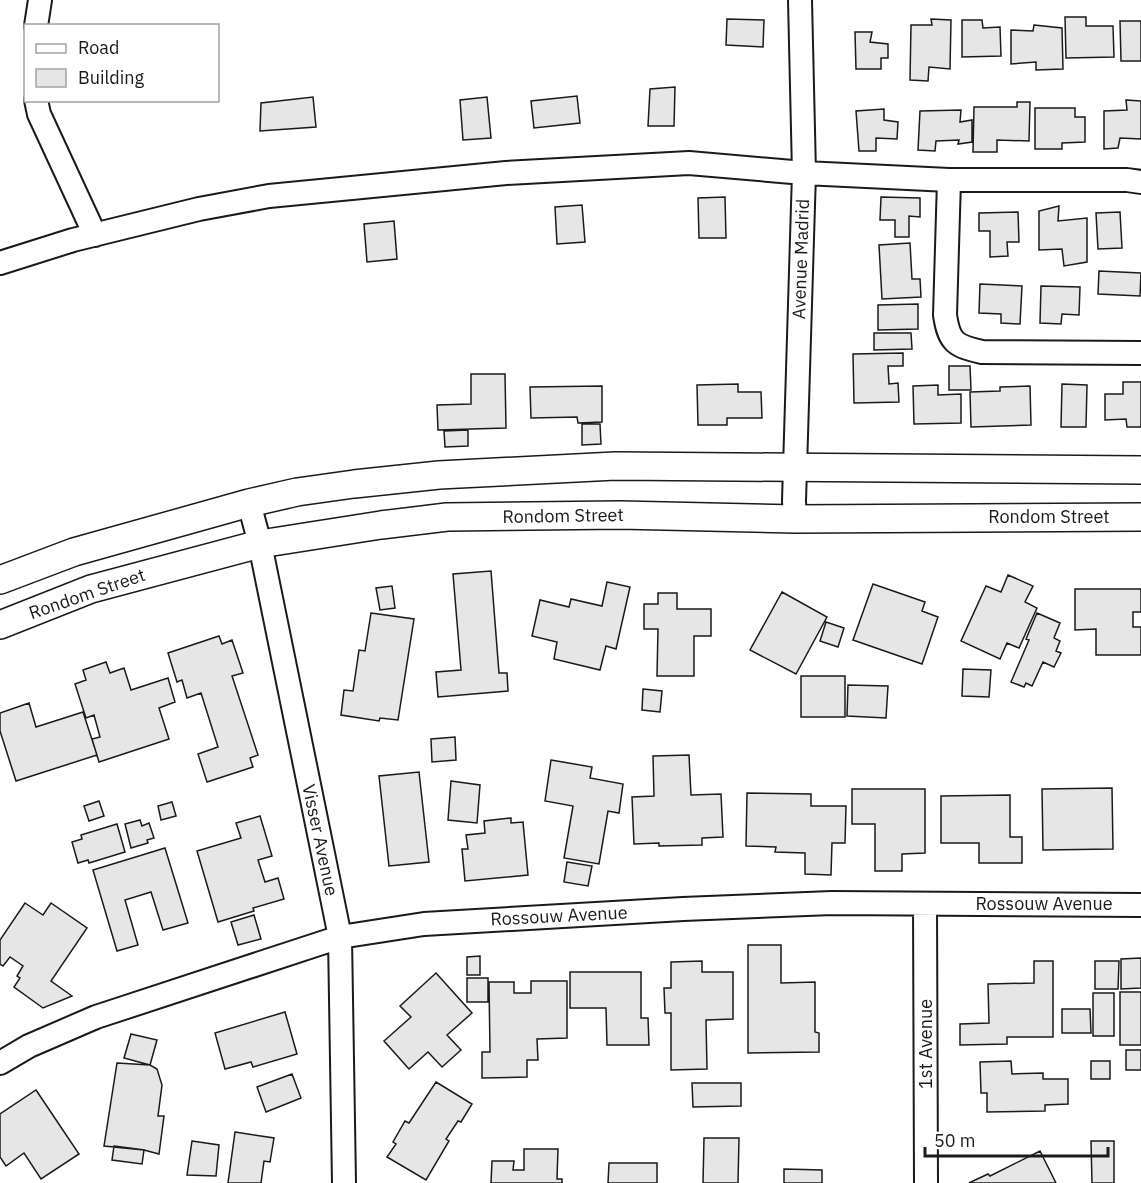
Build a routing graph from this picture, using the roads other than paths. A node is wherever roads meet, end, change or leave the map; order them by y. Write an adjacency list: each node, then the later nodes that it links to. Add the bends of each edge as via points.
1 (40, 0): 3 (street)
2 (800, 0): 5 (street, Avenue Madrid)
3 (36, 24)
4 (36, 102): 8 (street)
5 (804, 174): 6 (street); 8 (street, via 689,163 506,173 269,195); 11 (street, Avenue Madrid)
6 (949, 180): 7 (street); 10 (street, via 945,315 948,334 962,348 982,352)
7 (1141, 182)
8 (95, 235): 9 (street)
9 (0, 263)
10 (1141, 353)
11 (795, 467): 12 (street); 13 (street, via 615,466 439,475 354,483); 15 (street, Avenue Madrid)
12 (1141, 470)
13 (249, 503): 16 (street, Visser Avenue); 17 (street, via 74,552)
14 (1141, 517): 15 (street, Rondom Street)
15 (795, 519): 16 (street, Rondom Street, via 447,517)
16 (260, 544): 18 (street, Rondom Street, via 91,589); 21 (street, Visser Avenue)
17 (0, 579)
18 (0, 625)
19 (925, 904): 20 (street, Rossouw Avenue); 21 (street, Rossouw Avenue, via 832,903 536,917 424,924); 24 (street, 1st Avenue)
20 (1141, 905)
21 (340, 938): 22 (street, Rossouw Avenue, via 96,1017); 23 (street, Visser Avenue)
22 (0, 1063)
23 (344, 1183)
24 (926, 1183)

